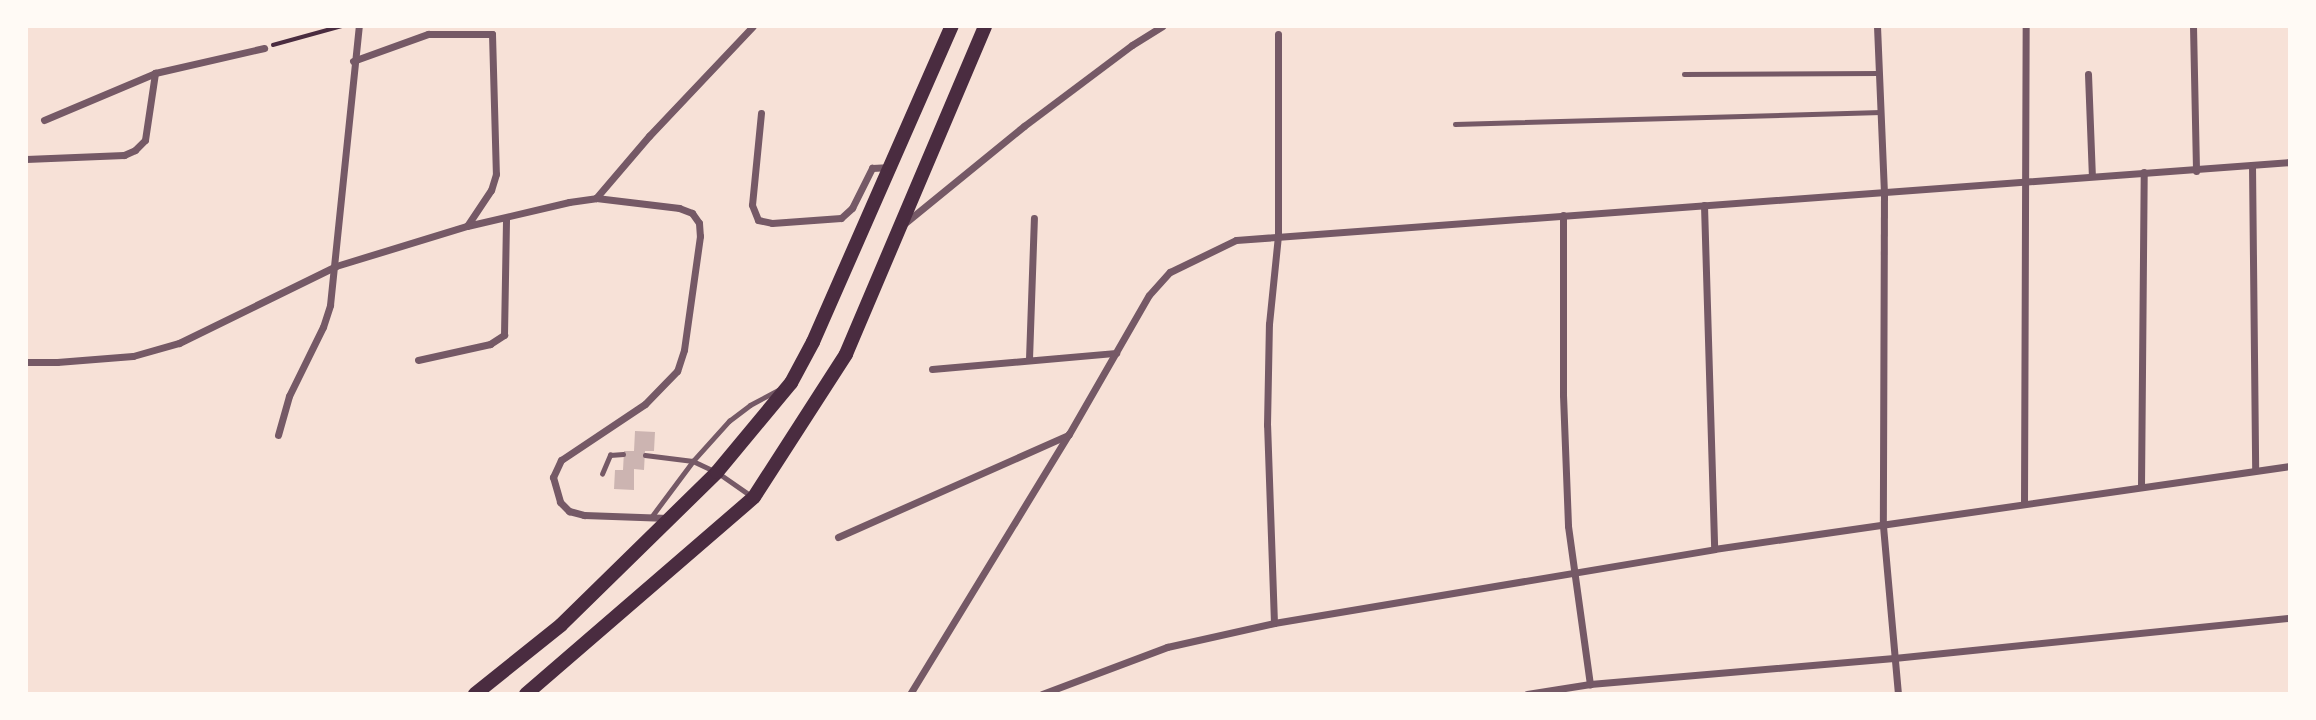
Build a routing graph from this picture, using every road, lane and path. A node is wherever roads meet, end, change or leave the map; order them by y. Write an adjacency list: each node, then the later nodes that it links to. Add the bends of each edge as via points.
1 (342, 26): 11 (path)
2 (359, 26): 12 (street)
3 (753, 26): 30 (street)
4 (952, 26): 24 (highway)
5 (985, 26): 36 (highway)
6 (1163, 26): 36 (street, via 1024,126)
7 (1877, 26): 14 (street)
8 (2026, 26): 28 (street)
9 (2193, 26): 25 (street)
10 (1278, 34): 37 (street)
11 (264, 48): 13 (street)
12 (353, 61): 35 (street, via 428,34 492,34 496,174); 38 (street)
13 (155, 73): 19 (street); 21 (street, via 145,140 135,150 124,155)
14 (1880, 73): 15 (lane); 17 (street)
15 (1684, 74)
16 (2088, 74): 27 (street)
17 (1882, 112): 20 (lane); 29 (street)
18 (761, 113): 24 (street, via 752,205 758,220 841,218 852,208 872,168)
19 (44, 120)
20 (1455, 124)
21 (26, 159)
22 (2290, 162): 23 (street)
23 (2252, 165): 25 (street); 51 (street)
24 (892, 167): 44 (highway)
25 (2196, 171): 26 (street)
26 (2144, 173): 27 (street); 54 (street)
27 (2092, 176): 28 (street)
28 (2027, 181): 29 (street); 56 (street)
29 (1884, 192): 31 (street); 59 (street)
30 (596, 198): 34 (street); 57 (street, via 679,208 692,213 699,223 684,350 677,371 645,404 561,460 552,477 560,502 569,511)
31 (1704, 205): 32 (street); 61 (street)
32 (1563, 215): 37 (street); 62 (street, via 1564,419)
33 (1034, 218): 40 (street)
34 (506, 219): 35 (street); 41 (street, via 504,335 491,344)
35 (467, 226): 38 (street)
36 (900, 228): 55 (highway, via 846,354)
37 (1278, 235): 39 (street, via 1236,240 1170,272 1149,295); 64 (street, via 1269,324 1267,425)
38 (336, 266): 42 (street, via 179,343 133,356); 46 (street, via 323,327 289,396)
39 (1116, 353): 40 (street); 45 (street)
40 (1030, 359): 43 (street)
41 (418, 360)
42 (26, 362)
43 (932, 369)
44 (791, 383): 49 (lane, via 739,413); 52 (highway)
45 (1069, 434): 60 (street); 69 (street)
46 (278, 435)
47 (623, 454): 53 (lane, via 610,455)
48 (645, 455): 49 (lane)
49 (693, 461): 52 (lane); 57 (lane)
50 (2290, 466): 51 (street)
51 (2255, 470): 54 (street)
52 (717, 472): 55 (lane); 58 (highway)
53 (602, 474)
54 (2141, 486): 56 (street)
55 (754, 497): 68 (highway)
56 (2024, 504): 59 (street)
57 (652, 516): 58 (street)
58 (669, 518): 67 (highway, via 561,625)
59 (1883, 526): 61 (street); 65 (street)
60 (838, 537)
61 (1714, 549): 62 (street)
62 (1574, 571): 64 (street); 66 (street)
63 (2290, 618): 65 (street)
64 (1274, 623): 70 (street, via 1167,647)
65 (1894, 658): 66 (street); 72 (street)
66 (1590, 684): 71 (street)
67 (475, 694)
68 (526, 694)
69 (910, 694)
70 (1042, 694)
71 (1527, 694)
72 (1898, 694)

